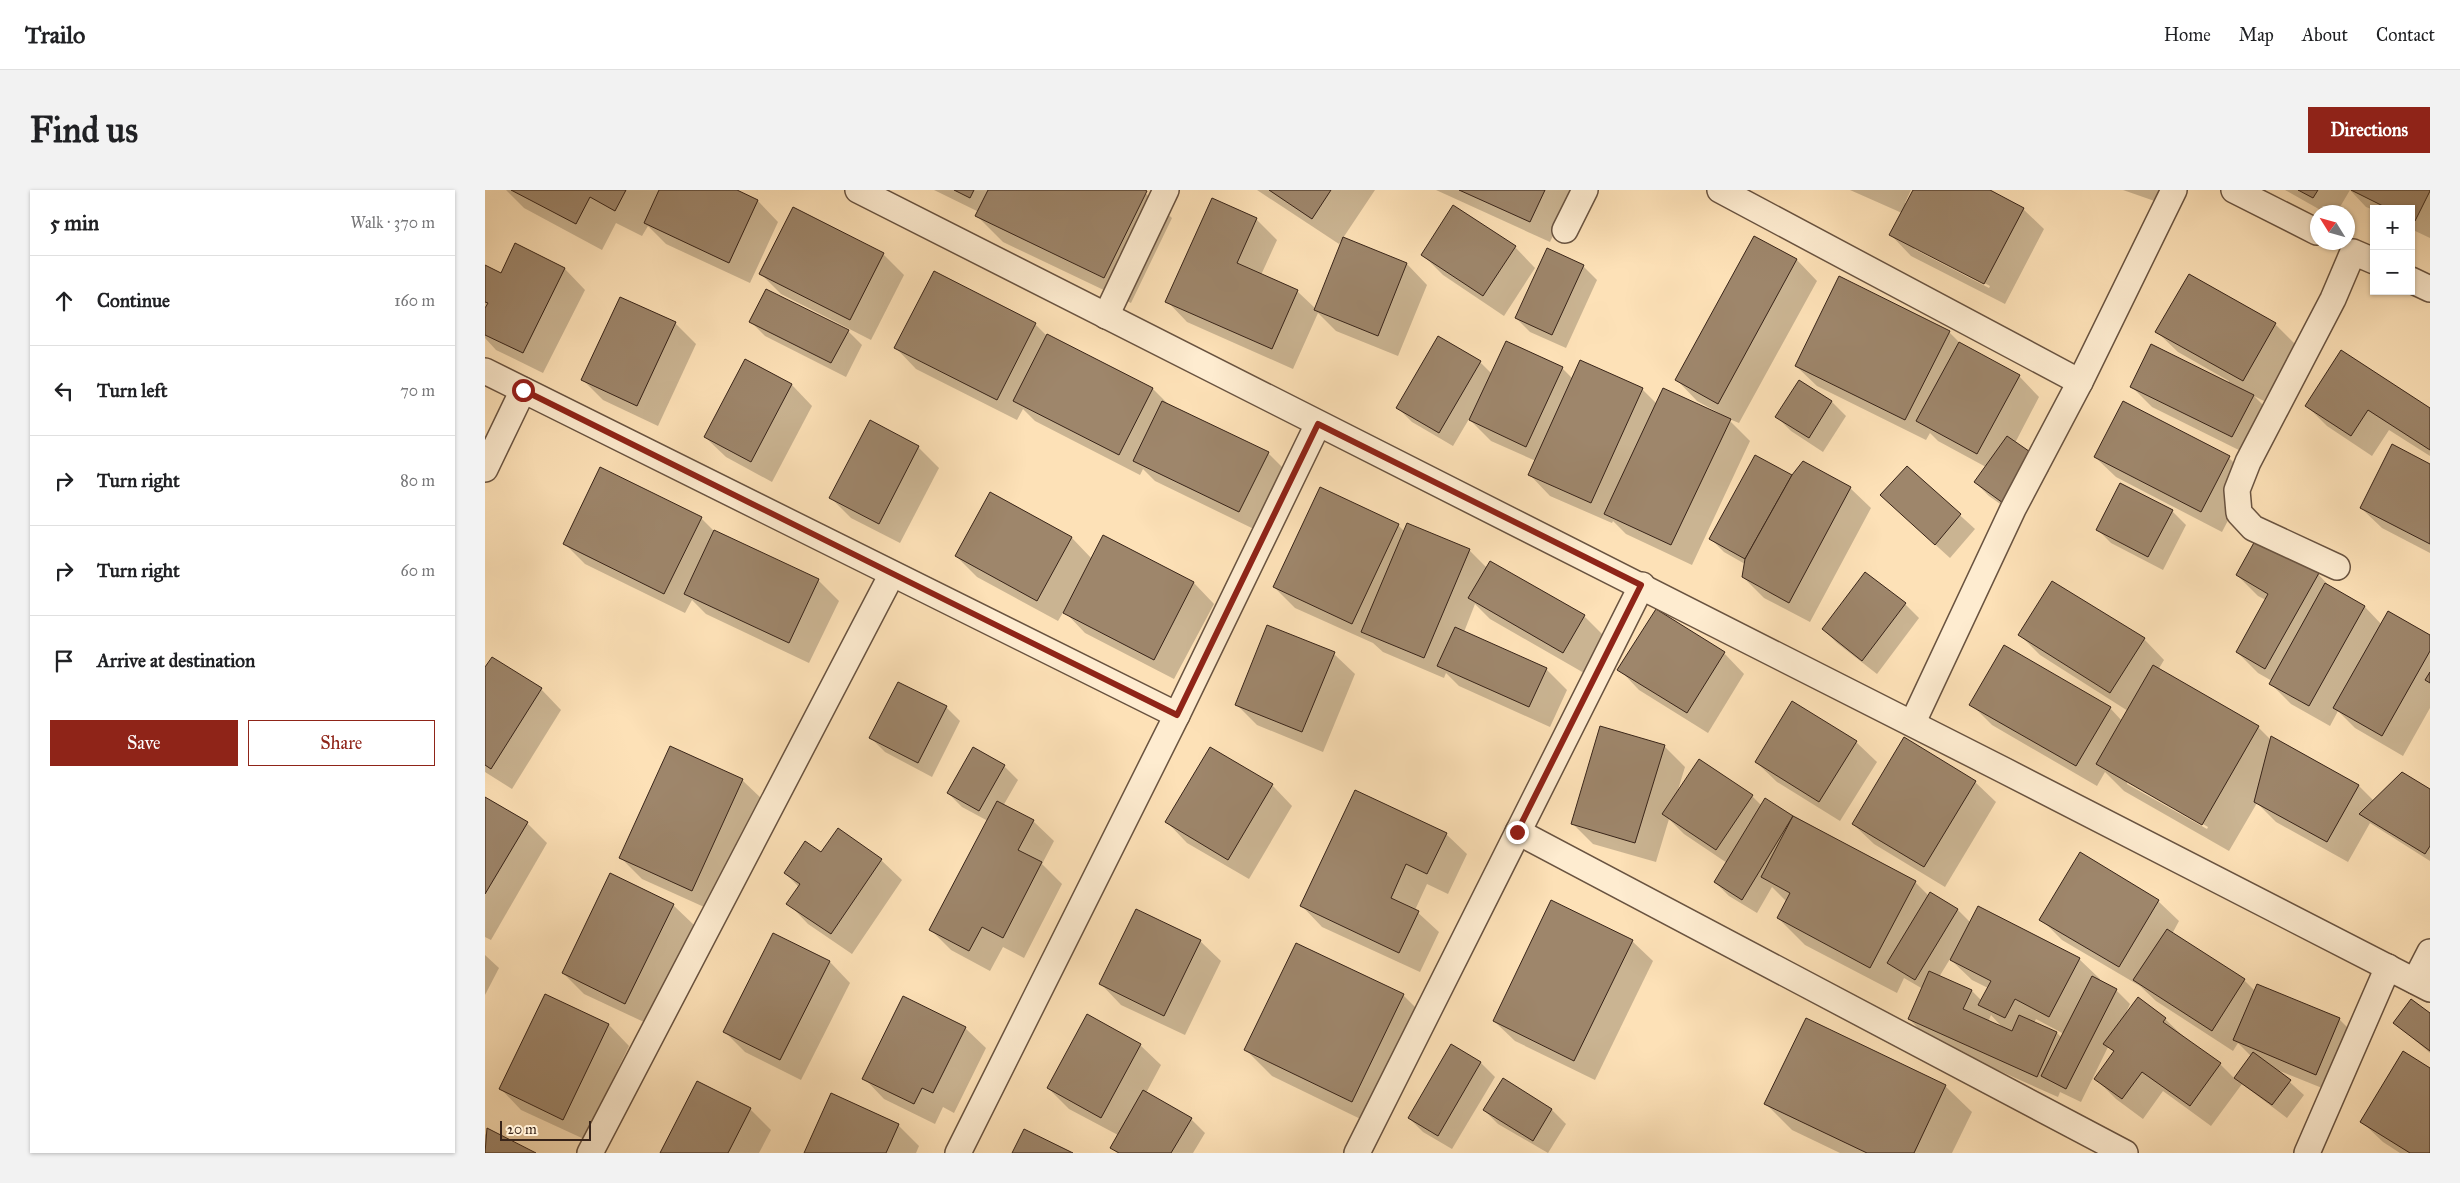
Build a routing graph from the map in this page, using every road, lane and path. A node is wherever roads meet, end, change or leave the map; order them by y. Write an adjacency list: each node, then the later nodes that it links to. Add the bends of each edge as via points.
1 (858, 190): 14 (street)
2 (1166, 190): 14 (street)
3 (1585, 190): 8 (street)
4 (1720, 190): 16 (street)
5 (2174, 190): 16 (street)
6 (2234, 190): 7 (street)
7 (2310, 228)
8 (1565, 230)
9 (2353, 250): 10 (street)
10 (2370, 259)
11 (2370, 259): 20 (street, via 2353,252 2333,299 2248,462 2237,490 2239,513 2253,528)
12 (2415, 282): 13 (street)
13 (2430, 289)
14 (1106, 316): 18 (street)
15 (485, 371): 17 (street)
16 (2080, 382): 24 (street, via 2013,509)
17 (523, 390): 19 (street); 21 (street)
18 (1318, 424): 22 (street); 23 (street)
19 (485, 469)
20 (2337, 567)
21 (892, 574): 23 (street); 29 (street)
22 (1641, 585): 24 (street); 25 (street)
23 (1177, 715): 30 (street)
24 (1913, 722): 27 (street)
25 (1517, 832): 31 (street); 32 (street)
26 (2430, 952): 28 (street)
27 (2388, 967): 28 (street); 33 (street)
28 (2423, 985)
29 (590, 1153)
30 (957, 1153)
31 (1357, 1153)
32 (2125, 1153)
33 (2307, 1153)

